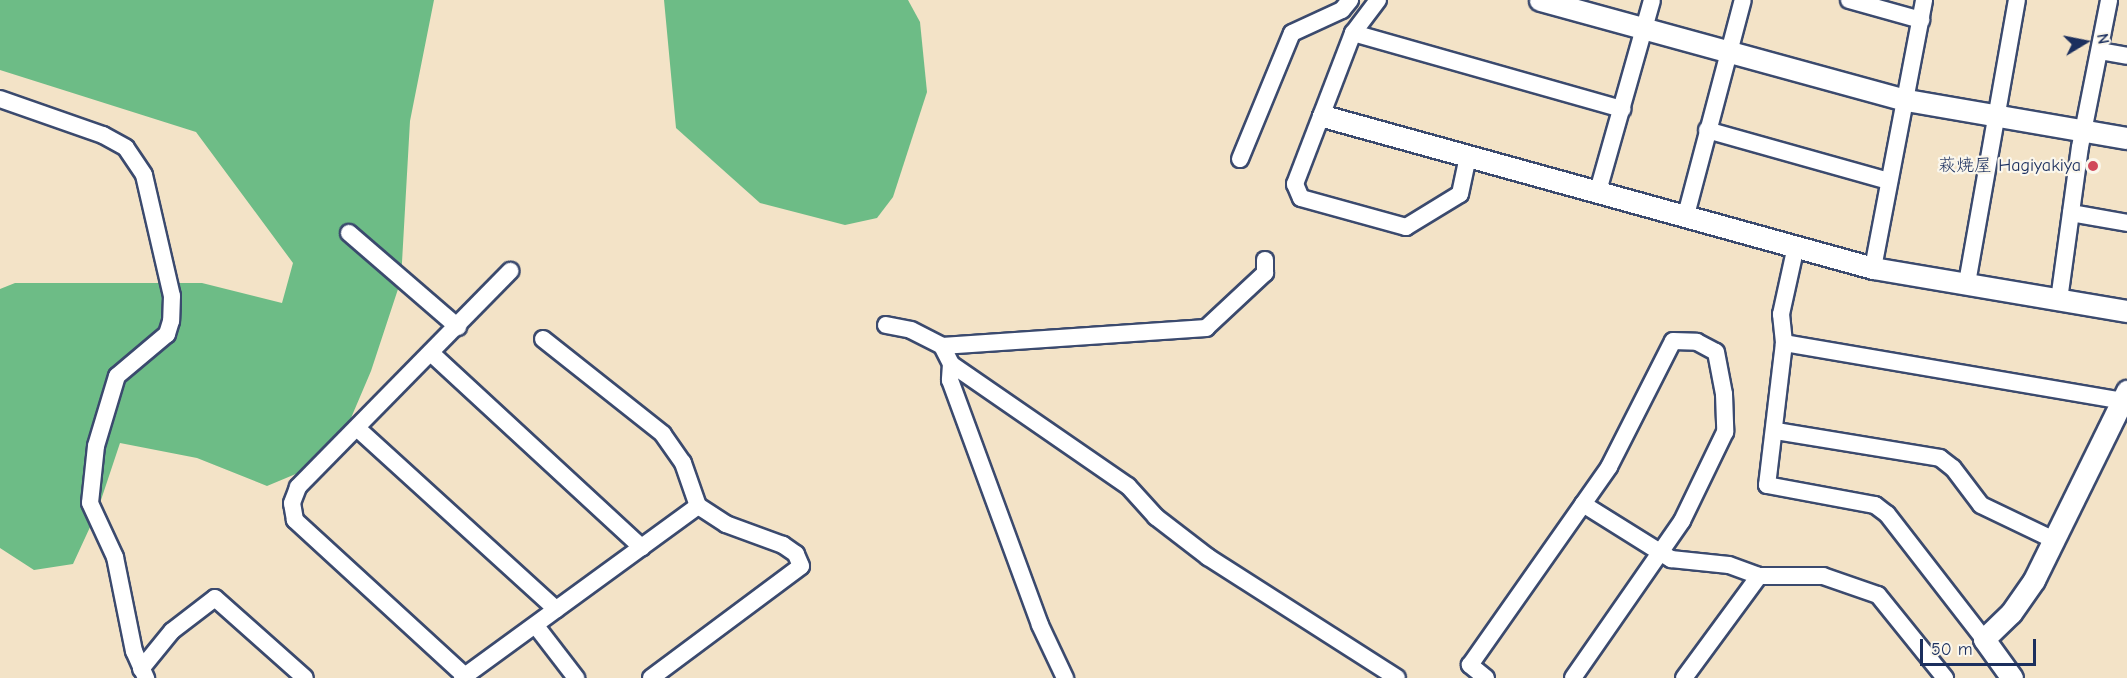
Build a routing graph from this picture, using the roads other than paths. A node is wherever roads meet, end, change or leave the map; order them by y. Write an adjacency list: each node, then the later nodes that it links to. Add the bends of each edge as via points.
1 (1350, 0): 25 (street, via 1342,10 1292,33)
2 (1378, 0): 12 (street)
3 (1540, 0): 11 (street)
4 (1652, 0): 11 (street)
5 (1743, 0): 14 (street)
6 (1849, 0): 10 (street)
7 (1924, 0): 10 (street)
8 (2017, 0): 20 (street)
9 (2109, 0): 13 (street)
10 (1921, 20): 17 (street)
11 (1645, 28): 14 (street); 18 (street)
12 (1353, 33): 18 (street); 19 (street)
13 (2100, 51): 15 (street); 22 (street)
14 (1729, 52): 17 (street); 21 (street)
15 (2127, 56)
16 (0, 99): 58 (street, via 103,135 126,148 144,175 172,296 171,321 160,341 117,376 96,446 90,503 116,557)
17 (1906, 100): 20 (street); 26 (street)
18 (1622, 109): 27 (street)
19 (1323, 116): 24 (street); 24 (street, via 1295,184 1301,198 1322,204 1406,227 1460,194)
20 (1998, 116): 22 (street); 36 (street)
21 (1707, 130): 26 (street); 29 (street)
22 (2084, 131): 23 (street); 28 (street)
23 (2127, 138)
24 (1468, 156): 27 (street)
25 (1240, 159)
26 (1889, 181): 34 (street)
27 (1598, 191): 29 (street)
28 (2071, 213): 30 (street); 37 (street)
29 (1686, 215): 32 (street)
30 (2127, 223)
31 (349, 233): 40 (street)
32 (1796, 246): 34 (street); 42 (street, via 1781,314)
33 (1265, 260): 43 (street, via 1264,273 1206,328)
34 (1873, 268): 36 (street)
35 (510, 271): 40 (street)
36 (1967, 283): 37 (street)
37 (2058, 300): 38 (street)
38 (2127, 311)
39 (886, 325): 43 (street, via 911,330)
40 (458, 327): 44 (street)
41 (543, 339): 50 (street, via 663,434 683,463)
42 (1784, 343): 46 (street); 48 (street)
43 (942, 346): 45 (street)
44 (431, 353): 47 (street); 52 (street)
45 (951, 364): 63 (street, via 950,380 1040,625); 64 (street, via 1128,486 1156,517 1208,557)
46 (2125, 396): 51 (street)
47 (358, 429): 55 (street); 59 (street, via 298,487 292,503 295,520)
48 (1776, 431): 51 (street, via 1940,458 1953,468 1981,505); 57 (street, via 1767,485 1875,505 1887,514)
49 (1583, 504): 53 (street); 53 (street, via 1609,467 1673,341 1697,342 1716,352 1724,394 1725,432 1682,521); 65 (street, via 1470,665)
50 (698, 506): 52 (street); 62 (street, via 726,524 783,545 796,554 801,566)
51 (2054, 540): 57 (street, via 2011,613)
52 (642, 548): 55 (street)
53 (1660, 553): 54 (street, via 1671,560 1729,565); 66 (street)
54 (1759, 576): 67 (street); 68 (street, via 1823,576 1878,595)
55 (556, 609): 56 (street)
56 (536, 626): 59 (street); 61 (street)
57 (1984, 639): 69 (street)
58 (144, 673): 60 (street, via 172,631 214,598)
59 (464, 677)
60 (305, 678)
61 (576, 678)
62 (651, 678)
63 (1065, 678)
64 (1398, 678)
65 (1486, 678)
66 (1573, 678)
67 (1684, 678)
68 (1945, 678)
69 (2012, 678)

